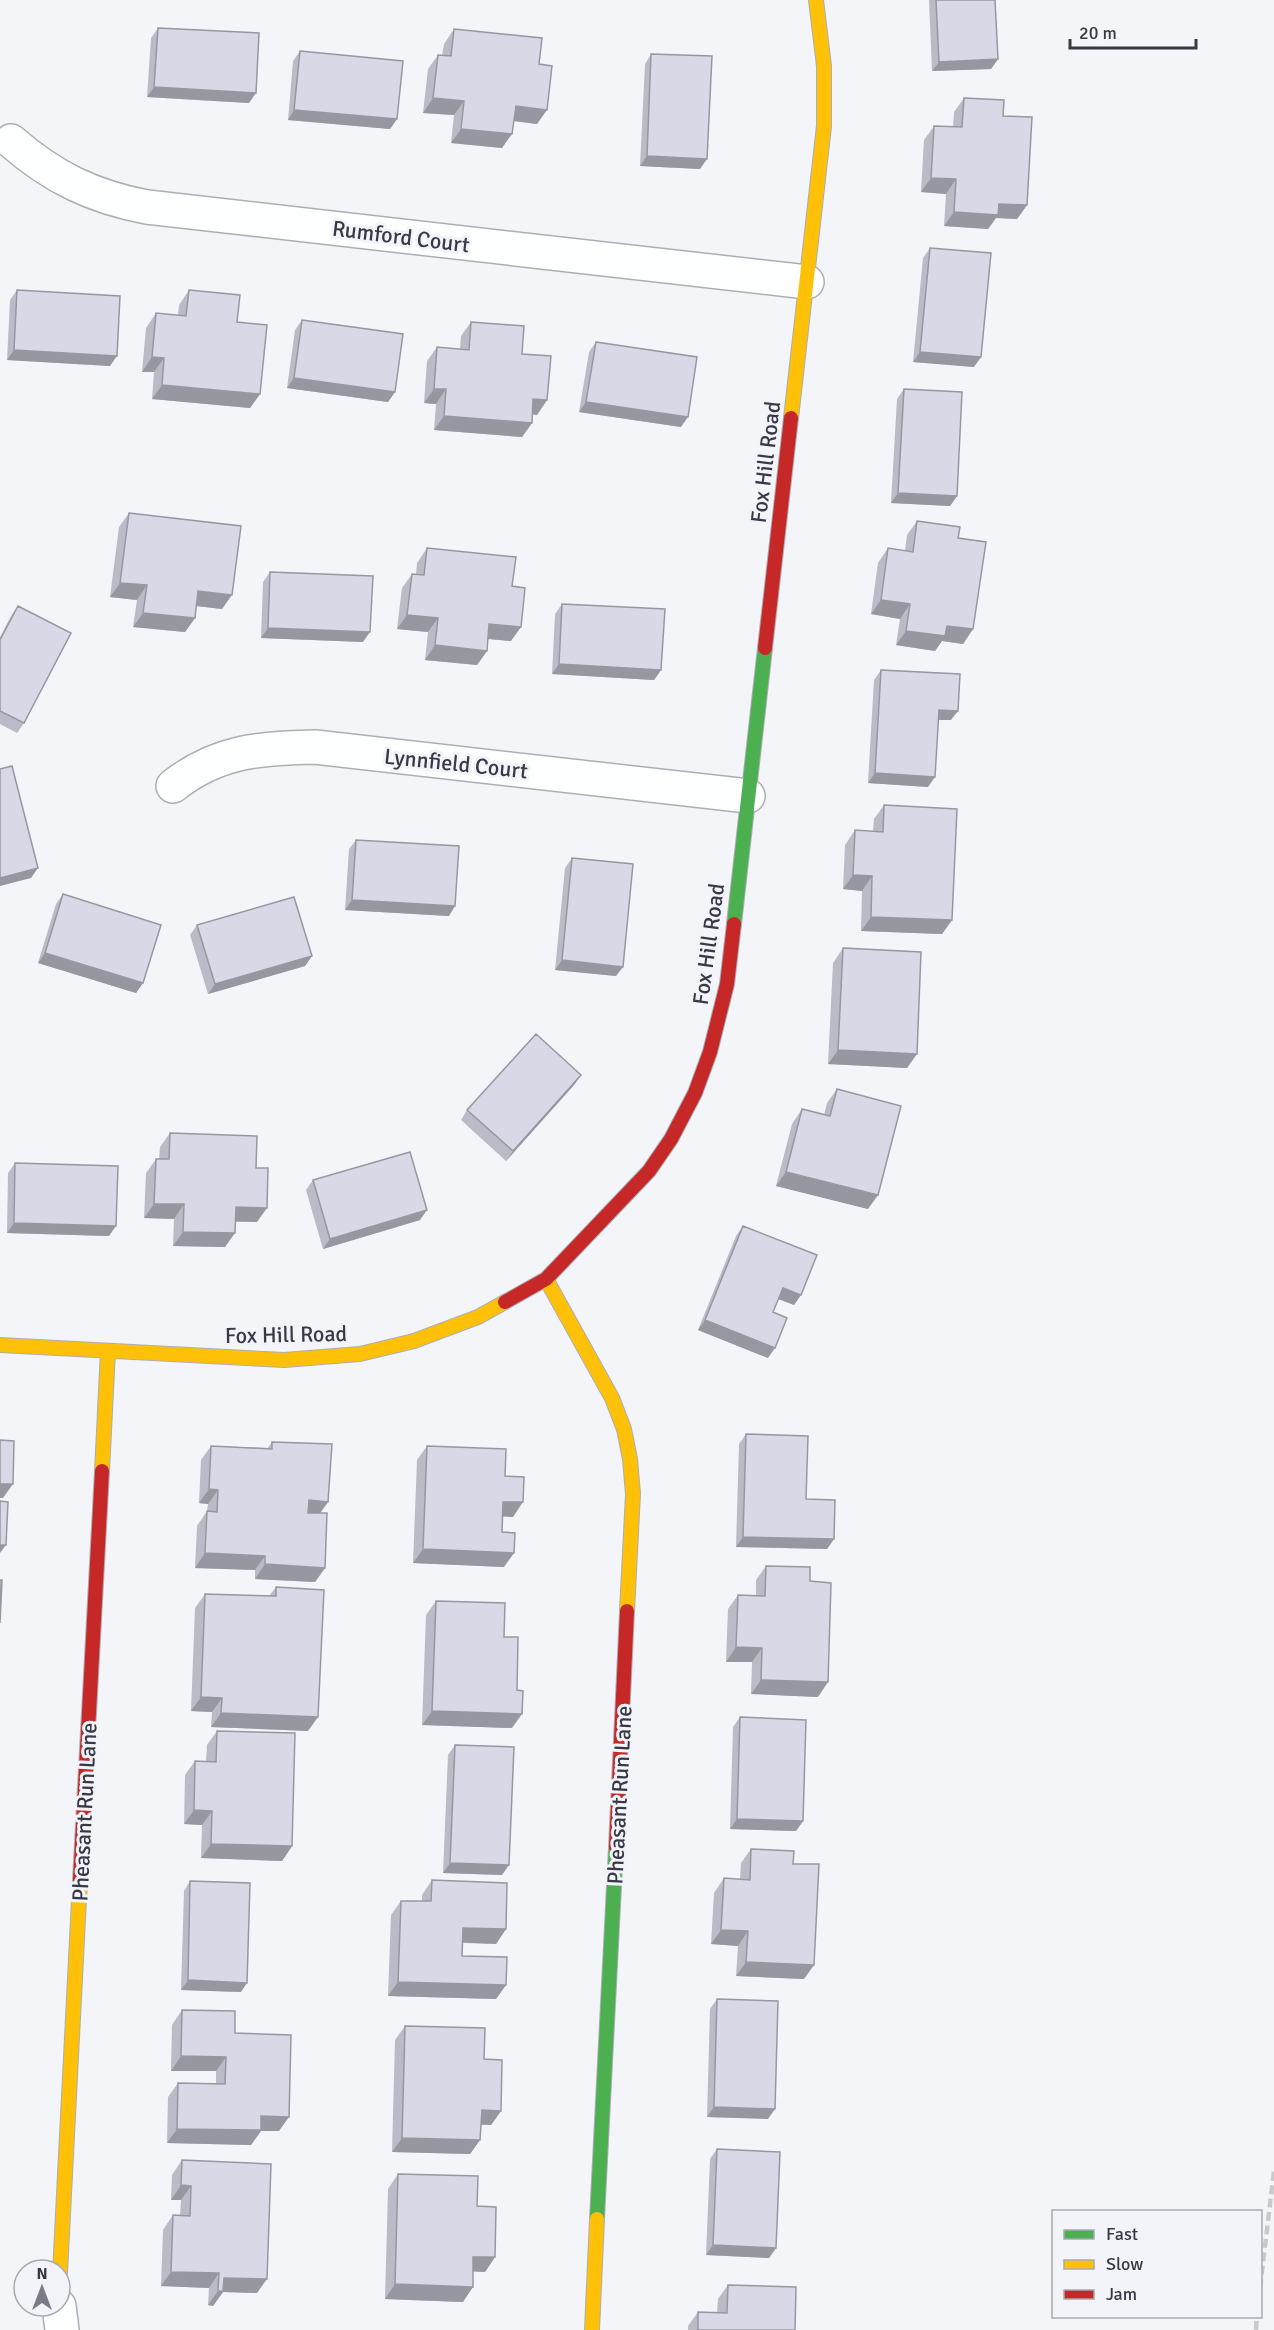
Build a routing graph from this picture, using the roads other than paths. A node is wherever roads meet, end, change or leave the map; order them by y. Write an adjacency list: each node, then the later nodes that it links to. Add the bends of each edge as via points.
1 (816, 0): 3 (street, Fox Hill Road, via 824,66 824,126)
2 (10, 141): 3 (street, Rumford Court, via 35,162 89,192 147,207)
3 (807, 282): 5 (street, Fox Hill Road)
4 (173, 786): 5 (street, Lynnfield Court, via 193,770 234,755 315,747)
5 (748, 796): 6 (street, Fox Hill Road, via 727,984 695,1093 649,1171)
6 (546, 1279): 8 (street, Fox Hill Road, via 478,1317 414,1341 360,1354 284,1360); 10 (street, Pheasant Run Lane, via 612,1398 624,1429 633,1494)
7 (0, 1345): 8 (street, Fox Hill Road)
8 (108, 1350): 9 (street, Pheasant Run Lane)
9 (61, 2258)
10 (592, 2330)

